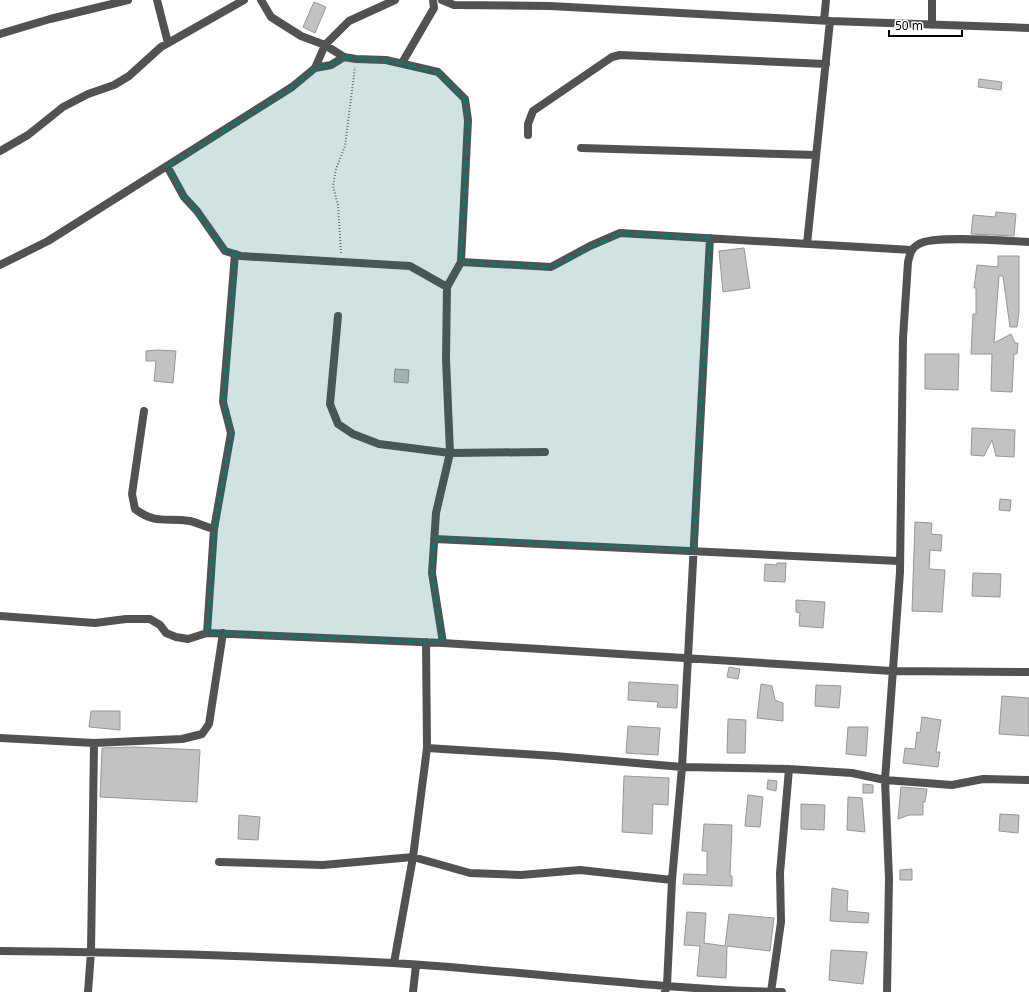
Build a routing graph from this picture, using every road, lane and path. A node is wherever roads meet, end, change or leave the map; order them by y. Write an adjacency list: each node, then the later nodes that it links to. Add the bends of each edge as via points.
1 (128, 0): 14 (street)
2 (157, 0): 15 (street)
3 (244, 0): 15 (street)
4 (261, 0): 16 (street, via 271,17 301,36)
5 (395, 0): 16 (street, via 349,21)
6 (433, 0): 19 (street, via 434,8)
7 (442, 0): 10 (street, via 454,5)
8 (826, 0): 11 (street)
9 (932, 0): 12 (street)
10 (550, 3): 11 (street)
11 (827, 21): 12 (street); 20 (street)
12 (932, 25): 13 (street)
13 (1029, 28)
14 (0, 34)
15 (168, 43): 24 (street, via 129,76 63,107 28,135)
16 (325, 45): 17 (street); 21 (street)
17 (344, 57): 18 (street); 21 (street, via 331,65)
18 (356, 60): 19 (street, via 386,60); 32 (path, via 345,146 336,169 333,186 338,205)
19 (402, 64): 33 (street, via 438,72 465,99 468,120)
20 (826, 64): 22 (street, via 620,55 612,57 533,111 528,124); 25 (street)
21 (315, 68): 26 (street, via 292,87)
22 (528, 135)
23 (581, 148): 25 (street)
24 (0, 151)
25 (816, 155): 29 (street)
26 (167, 166): 31 (street, via 184,197 226,251); 34 (street, via 48,241)
27 (710, 238): 29 (street); 33 (street, via 620,233 551,268); 42 (street)
28 (1029, 242): 30 (street, via 934,239 919,243)
29 (807, 244): 30 (street)
30 (912, 250): 43 (street, via 908,262 903,338)
31 (235, 254): 32 (street); 40 (street, via 223,402 231,433)
32 (342, 261): 35 (street, via 410,266)
33 (462, 262): 35 (street)
34 (0, 265)
35 (447, 287): 39 (street, via 446,360)
36 (338, 316): 39 (street, via 330,404 338,424 353,434 379,444)
37 (144, 411): 40 (street, via 132,494 135,509 145,517 164,521 189,521)
38 (545, 452): 39 (street)
39 (450, 453): 41 (street, via 436,513)
40 (214, 529): 45 (street)
41 (434, 539): 42 (street); 48 (street, via 432,573)
42 (694, 550): 43 (street); 49 (street)
43 (899, 561): 50 (street)
44 (0, 616): 45 (street, via 95,623 126,619 150,620 160,625 166,633 188,639)
45 (207, 632): 46 (street)
46 (223, 633): 47 (street); 53 (street, via 209,724 202,734 182,739)
47 (426, 642): 48 (street); 54 (street)
48 (444, 643): 49 (street)
49 (688, 657): 50 (street); 55 (street)
50 (892, 671): 51 (street); 57 (street)
51 (1029, 672)
52 (0, 738): 53 (street)
53 (94, 743): 63 (street)
54 (427, 748): 55 (street); 59 (street)
55 (682, 767): 56 (street); 61 (street)
56 (789, 769): 57 (street, via 852,773); 69 (street, via 780,873 781,922)
57 (885, 780): 58 (street, via 952,785 983,779); 71 (street, via 889,879)
58 (1029, 780)
59 (414, 857): 60 (street, via 323,865); 61 (street, via 470,873 521,875 580,870); 64 (street)
60 (219, 862)
61 (672, 880): 66 (street)
62 (0, 951): 63 (street)
63 (91, 952): 64 (street); 67 (street)
64 (394, 963): 65 (street)
65 (416, 965): 66 (street); 68 (street)
66 (666, 989): 69 (street)
67 (88, 992)
68 (413, 992)
69 (771, 992): 70 (street)
70 (782, 992)
71 (888, 992)

